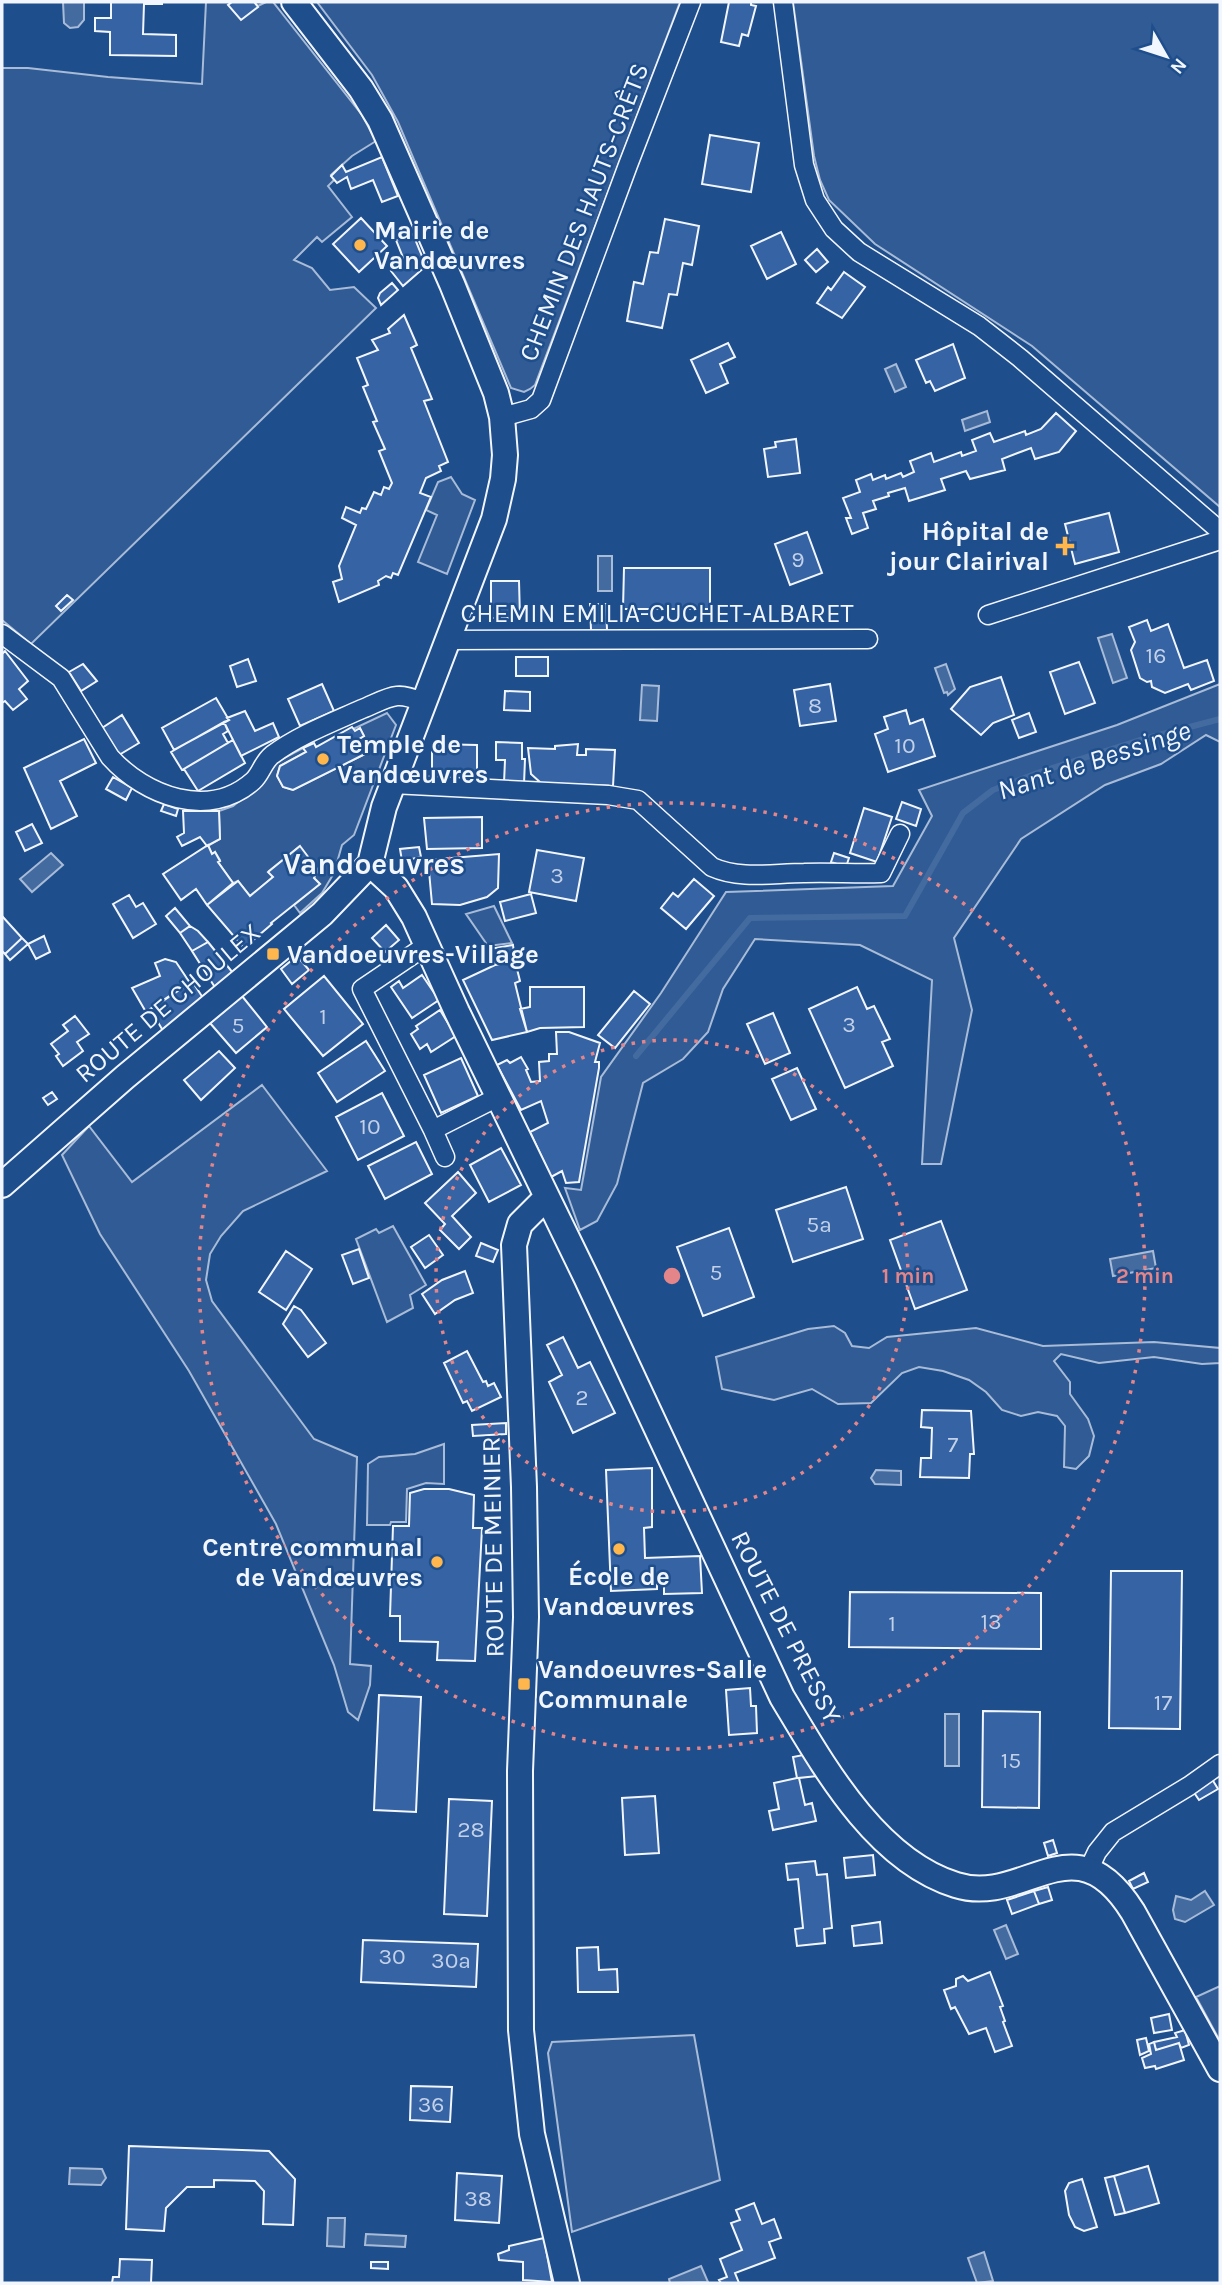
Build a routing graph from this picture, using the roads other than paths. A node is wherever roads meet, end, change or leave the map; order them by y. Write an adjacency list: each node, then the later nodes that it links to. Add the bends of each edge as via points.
1 (294, 2): 4 (street, via 380,120 470,327)
2 (691, 2): 4 (street, CHEMIN DES HAUTS-CRÊTS, via 541,400 531,409)
3 (783, 2): 5 (street, via 804,166 815,200 834,229 859,252 979,326 1020,358)
4 (502, 417): 10 (street, via 505,455 499,499)
5 (1220, 531)
6 (1220, 540): 7 (street)
7 (988, 615)
8 (2, 634): 11 (street, via 61,678 118,766 131,777 182,800 218,800 234,794 255,780 268,758 296,739 382,701 401,695)
9 (868, 639): 10 (street, CHEMIN EMILIA-CUCHET-ALBARET)
10 (446, 640): 11 (street)
11 (423, 702): 12 (street)
12 (392, 784): 13 (street, via 638,800 712,867 726,874 881,873); 14 (street)
13 (900, 834)
14 (370, 864): 15 (street, via 404,899); 19 (street, ROUTE DE CHOULEX, via 322,914)
15 (427, 944): 16 (street); 17 (street, via 362,989)
16 (498, 1097): 17 (street); 20 (street)
17 (433, 1130): 18 (street)
18 (445, 1157)
19 (2, 1185)
20 (546, 1198): 22 (street, ROUTE DE PRESSY, via 782,1697 850,1802 906,1858 958,1886 981,1889 1063,1868); 24 (street, ROUTE DE MEINIER, via 520,1224 514,1245 526,1616 520,1984 532,2134)
21 (1220, 1763): 22 (street, via 1113,1832)
22 (1088, 1871): 23 (street, via 1106,1879 1122,1895)
23 (1220, 2069)
24 (567, 2283)

